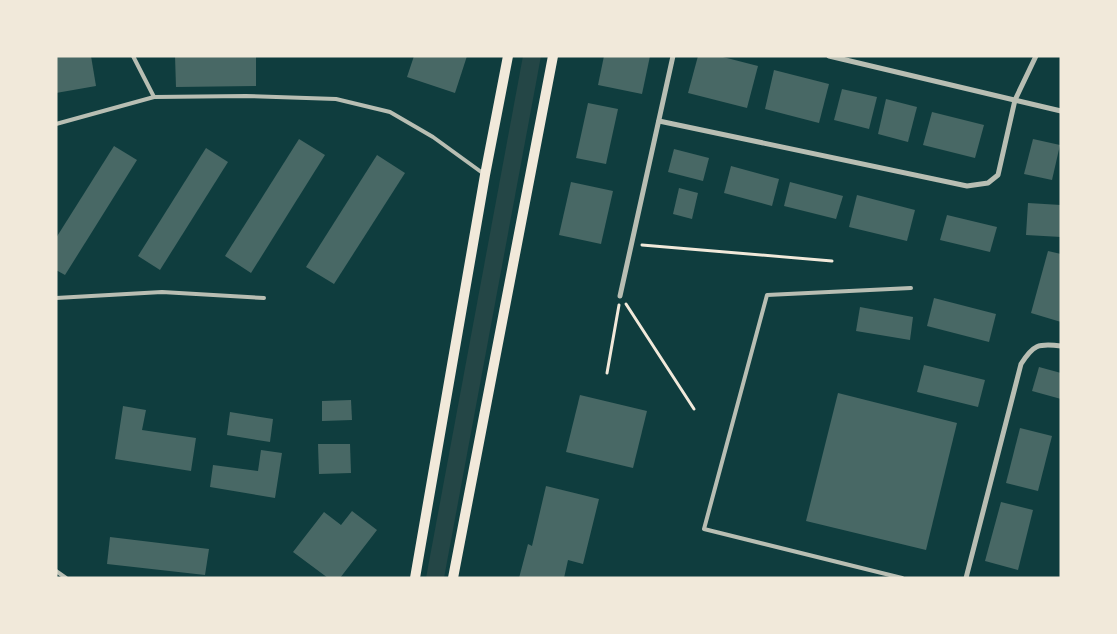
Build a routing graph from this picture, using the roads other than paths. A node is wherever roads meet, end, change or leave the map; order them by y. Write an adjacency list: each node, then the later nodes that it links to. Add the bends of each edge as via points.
1 (133, 56): 7 (lane)
2 (508, 56): 12 (main road)
3 (552, 56): 21 (main road)
4 (673, 56): 10 (street)
5 (829, 56): 8 (street)
6 (1036, 56): 8 (street)
7 (154, 97): 11 (lane); 12 (lane, via 336,99 390,112 433,136)
8 (1015, 100): 9 (street); 10 (street, via 998,175 988,183 967,186)
9 (1061, 111)
10 (659, 121): 14 (street)
11 (56, 124)
12 (485, 175): 20 (main road)
13 (911, 288): 22 (lane, via 767,295 704,529)
14 (620, 296)
15 (56, 298): 16 (lane, via 162,292)
16 (264, 298)
17 (1061, 346): 23 (street, via 1044,344 1030,350 1021,364)
18 (56, 570): 19 (lane)
19 (66, 578)
20 (415, 578)
21 (453, 578)
22 (902, 578)
23 (966, 578)

